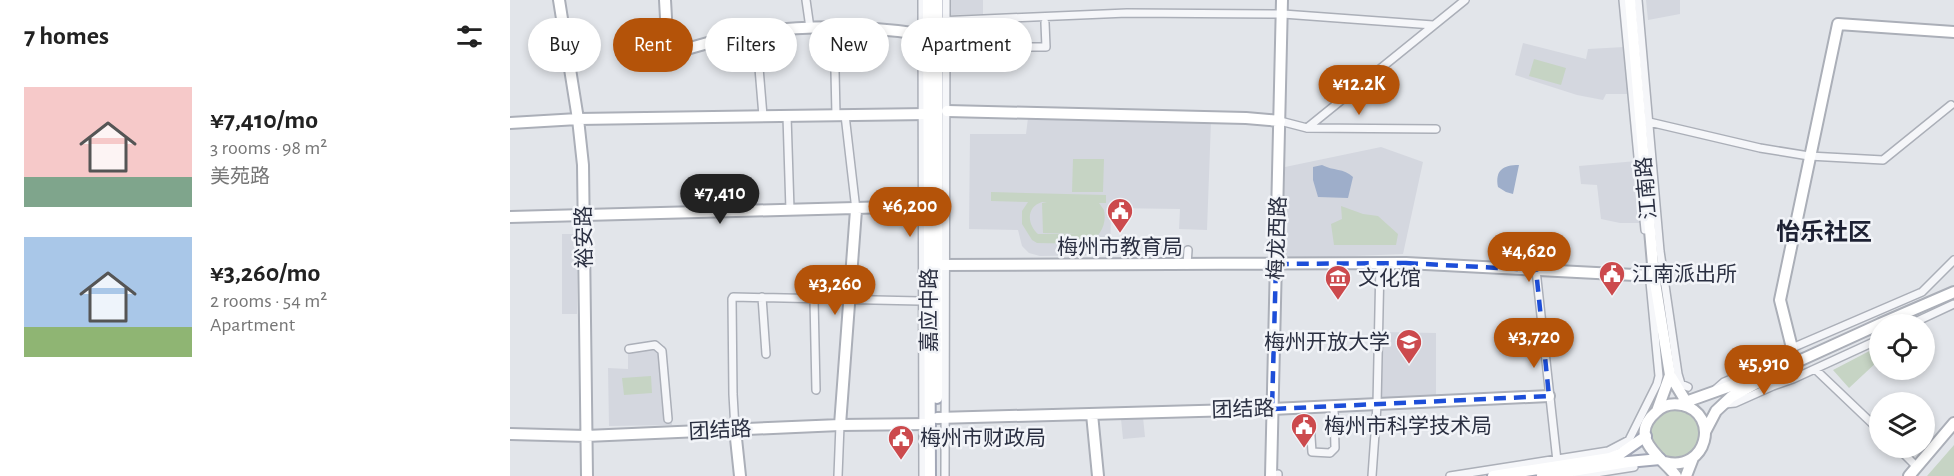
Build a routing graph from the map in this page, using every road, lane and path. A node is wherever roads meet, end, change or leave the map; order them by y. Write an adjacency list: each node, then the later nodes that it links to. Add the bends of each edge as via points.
1 (559, 0): 33 (street, 裕安路)
2 (665, 0): 21 (street, via 668,54)
3 (806, 0): 17 (street)
4 (922, 0): 29 (street)
5 (928, 0): 29 (street, 嘉应中路)
6 (937, 0): 14 (street, 嘉应中路)
7 (946, 0): 15 (street)
8 (1282, 0): 13 (street, 梅龙西路)
9 (1465, 0): 19 (street)
10 (1623, 0): 52 (street)
11 (1630, 0): 35 (street, 江南路)
12 (1638, 0): 35 (street)
13 (1283, 14): 16 (street); 19 (street); 34 (street, 梅龙西路)
14 (941, 18)
15 (943, 18)
16 (1021, 18)
17 (809, 21)
18 (1045, 23): 22 (street, via 1046,46)
19 (1433, 25): 37 (street)
20 (1954, 32): 39 (street, via 1838,24)
21 (705, 45)
22 (1032, 47)
23 (759, 72): 31 (street)
24 (838, 72): 30 (street)
25 (942, 72): 50 (street, 嘉应中路)
26 (945, 72): 28 (street)
27 (1951, 105): 39 (street, via 1883,160)
28 (947, 111): 34 (street); 50 (street)
29 (925, 114): 30 (street); 40 (street, 嘉应中路)
30 (841, 115): 32 (street); 42 (street)
31 (763, 116): 32 (street); 33 (street)
32 (788, 116): 41 (street)
33 (578, 119): 36 (street); 43 (street, 裕安路)
34 (1280, 121): 37 (street); 48 (street, 梅龙西路)
35 (1644, 121): 39 (street); 52 (street, 江南路); 69 (street, via 1678,374 1681,384)
36 (510, 123)
37 (1307, 128): 38 (street)
38 (1436, 129)
39 (1809, 156): 63 (street, via 1780,300)
40 (926, 206): 42 (street); 81 (street, 嘉应中路); 101 (street)
41 (790, 210): 42 (street); 43 (street)
42 (856, 210): 56 (street)
43 (583, 216): 44 (street); 90 (street, 裕安路)
44 (510, 218)
45 (1188, 250): 49 (street)
46 (1954, 260): 63 (street, via 1922,292)
47 (1380, 263): 48 (street); 51 (street); 74 (street)
48 (1276, 264): 49 (street); 76 (street, 梅龙西路)
49 (1187, 265): 50 (street)
50 (941, 266): 81 (street, 嘉应中路)
51 (1536, 270): 52 (street); 72 (street)
52 (1651, 276): 68 (street, 江南路); 96 (street, via 1657,384 1629,440)
53 (1954, 292): 59 (street)
54 (762, 297): 55 (street); 65 (street); 86 (street, via 732,299)
55 (814, 298): 56 (street); 70 (street)
56 (850, 299): 57 (street); 85 (street)
57 (920, 301)
58 (1954, 304): 60 (street)
59 (1903, 314)
60 (1932, 314)
61 (1869, 329): 66 (street)
62 (1869, 344): 67 (street)
63 (1792, 348): 71 (street, via 1767,364 1724,382)
64 (629, 349): 80 (street, via 655,345 662,351)
65 (766, 354)
66 (1790, 365): 71 (street); 73 (street)
67 (1816, 370): 73 (street, via 1735,403); 82 (street)
68 (1670, 375): 75 (street, 江南路); 78 (street, 江南路)
69 (1688, 387)
70 (816, 390)
71 (1714, 391): 75 (street)
72 (1549, 396): 74 (street, 团结路); 96 (street)
73 (1722, 404): 87 (street)
74 (1377, 405): 76 (street, 团结路); 106 (street)
75 (1685, 405): 78 (street, via 1667,405); 87 (street, via 1702,420)
76 (1272, 409): 79 (street, 团结路); 97 (street, 梅龙西路)
77 (1334, 411): 83 (street, via 1335,448 1330,453 1312,452)
78 (1657, 411): 89 (street, via 1650,419)
79 (1092, 414): 81 (street, 团结路); 105 (street)
80 (668, 419)
81 (937, 420): 85 (street, 团结路); 102 (street, 嘉应中路); 103 (street, 嘉应中路); 104 (street)
82 (1869, 421)
83 (1310, 422)
84 (1954, 423): 94 (street)
85 (840, 425): 86 (street, 团结路); 100 (street)
86 (735, 429): 90 (street, 团结路); 99 (street)
87 (1705, 432): 91 (street, via 1701,449)
88 (510, 434): 90 (street, 团结路)
89 (1646, 435): 93 (street, via 1652,451); 96 (street, via 1610,458)
90 (586, 436): 98 (street, 裕安路)
91 (1693, 458): 93 (street, via 1682,463); 112 (street)
92 (1909, 458): 94 (street)
93 (1662, 460): 96 (street); 111 (street)
94 (1917, 466): 113 (street)
95 (1634, 467): 110 (street)
96 (1558, 469): 107 (street); 108 (street); 109 (street)
97 (1276, 475)
98 (587, 476)
99 (740, 476)
100 (838, 476)
101 (923, 476)
102 (930, 476)
103 (937, 476)
104 (945, 476)
105 (1098, 476)
106 (1372, 476)
107 (1450, 476)
108 (1493, 476)
109 (1542, 476)
110 (1577, 476)
111 (1676, 476)
112 (1686, 476)
113 (1909, 476)

